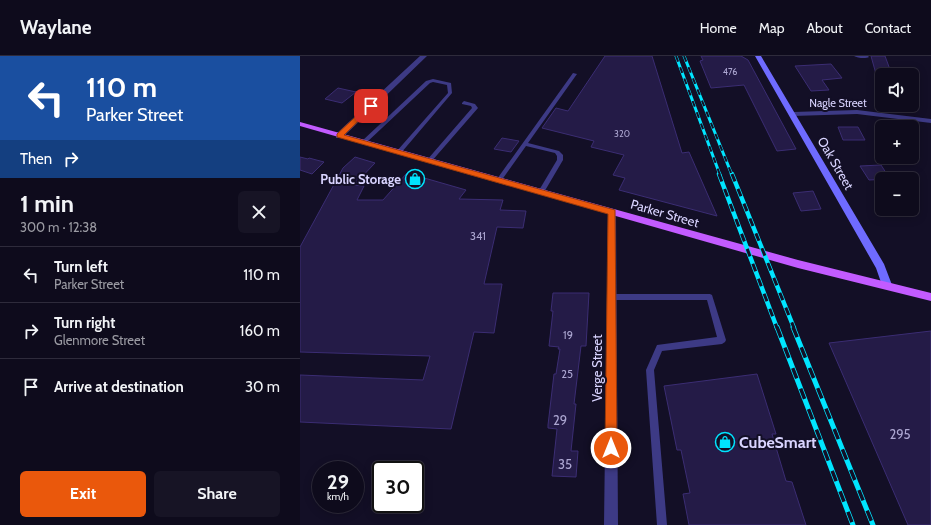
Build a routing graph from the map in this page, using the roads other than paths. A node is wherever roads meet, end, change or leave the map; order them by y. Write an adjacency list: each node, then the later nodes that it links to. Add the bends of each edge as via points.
1 (424, 56): 10 (street)
2 (758, 56): 7 (street, Oak Street)
3 (856, 56): 4 (lane)
4 (866, 57)
5 (575, 74): 12 (lane)
6 (464, 103): 14 (lane, via 474,105 475,108)
7 (793, 114): 8 (street, Nagle Street, via 857,112); 18 (street, Oak Street, via 881,267)
8 (931, 121)
9 (300, 124): 10 (main road, Parker Street)
10 (339, 136): 11 (main road, Parker Street)
11 (364, 142): 13 (main road, Parker Street); 13 (lane, via 428,82 433,80 449,84 450,92)
12 (524, 144): 15 (lane); 16 (lane, via 557,152 560,156)
13 (399, 152): 14 (main road, Parker Street)
14 (429, 161): 15 (main road, Parker Street)
15 (499, 180): 16 (main road, Parker Street)
16 (541, 192): 17 (main road, Parker Street)
17 (612, 212): 18 (main road, Parker Street, via 798,264); 20 (street, Verge Street)
18 (887, 285): 19 (main road, Parker Street)
19 (931, 297)
20 (612, 298): 21 (street, Verge Street); 22 (lane, via 710,297 722,340 660,348 650,370)
21 (611, 525)
22 (662, 525)

